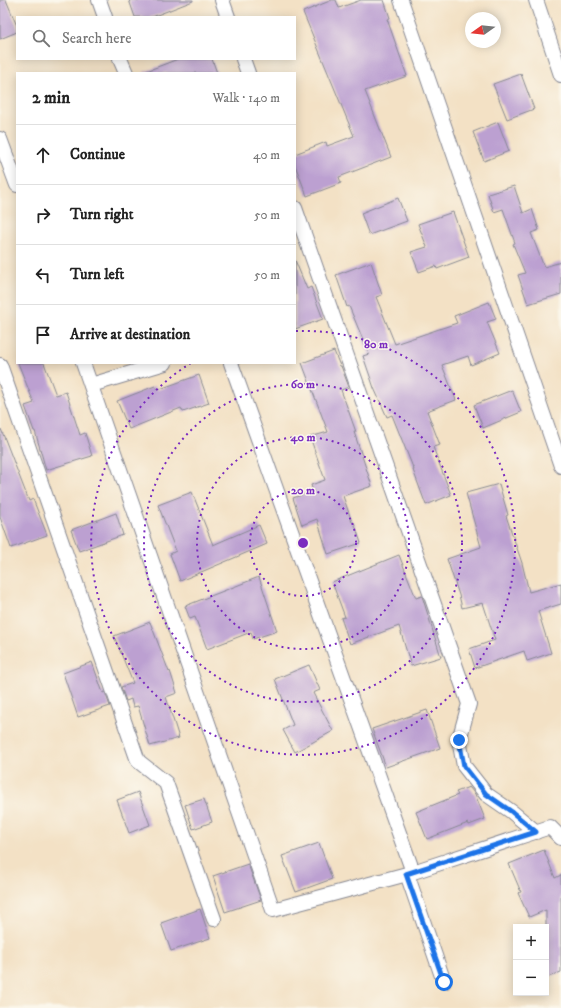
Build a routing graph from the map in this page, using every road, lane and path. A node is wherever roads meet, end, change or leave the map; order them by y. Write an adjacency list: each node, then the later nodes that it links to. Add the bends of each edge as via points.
1 (99, 0): 5 (street)
2 (222, 0): 6 (street)
3 (401, 0): 20 (street)
4 (536, 0): 11 (street)
5 (105, 16)
6 (228, 16)
7 (120, 60): 9 (street)
8 (243, 60): 10 (street)
9 (126, 72)
10 (248, 72)
11 (561, 75)
12 (0, 139): 13 (street)
13 (16, 182)
14 (296, 211): 21 (street, via 469,704 459,740 464,766 486,794)
15 (83, 364): 19 (street)
16 (162, 364): 19 (street)
17 (231, 364): 23 (street)
18 (0, 365): 24 (street, via 138,761 166,783)
19 (91, 385): 23 (street, via 273,910)
20 (561, 466)
21 (536, 832): 22 (street, via 550,827); 23 (street)
22 (561, 838)
23 (410, 873): 25 (street)
24 (214, 919)
25 (444, 982)

